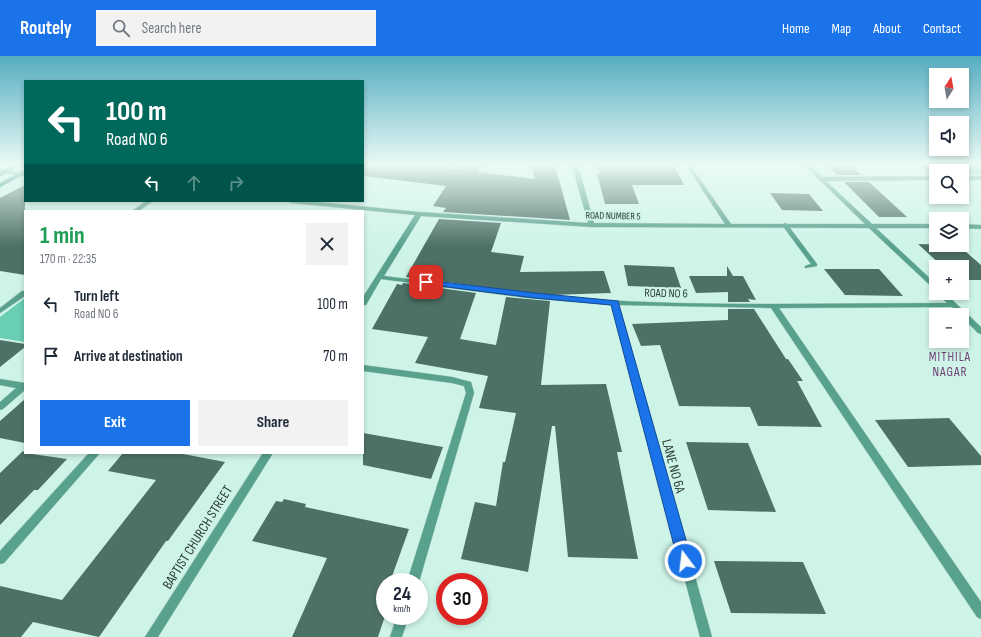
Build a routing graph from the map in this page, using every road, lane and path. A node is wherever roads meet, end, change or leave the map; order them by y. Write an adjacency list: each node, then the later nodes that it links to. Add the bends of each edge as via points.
1 (583, 192): 10 (street)
2 (707, 192): 11 (street)
3 (835, 192): 13 (street)
4 (148, 202): 7 (street)
5 (300, 202): 6 (street, ROAD NUMBER 5)
6 (328, 205): 8 (street); 9 (street, ROAD NUMBER 5)
7 (136, 210)
8 (324, 210)
9 (419, 214): 10 (street, ROAD NUMBER 5); 18 (street)
10 (592, 225): 11 (street, ROAD NUMBER 5)
11 (729, 225): 12 (street, ROAD NUMBER 5)
12 (785, 225): 13 (street, ROAD NUMBER 5); 17 (street, via 815,265)
13 (869, 226): 14 (street, ROAD NUMBER 5); 19 (street)
14 (929, 226)
15 (969, 226): 16 (street)
16 (981, 227)
17 (807, 267)
18 (379, 277): 22 (street); 23 (street, ROAD NO 6)
19 (929, 282)
20 (24, 294): 26 (street)
21 (949, 300): 25 (street)
22 (364, 301)
23 (615, 303): 24 (street, ROAD NO 6); 40 (street, LANE NO 6A)
24 (773, 305): 25 (street, ROAD NO 6); 36 (street)
25 (954, 305): 27 (street)
26 (0, 311)
27 (981, 331)
28 (364, 368): 35 (street, via 468,384 470,393)
29 (0, 382): 30 (street)
30 (24, 387): 31 (street)
31 (0, 407)
32 (94, 454): 34 (street)
33 (267, 454): 38 (street, BAPTIST CHURCH STREET)
34 (0, 559)
35 (416, 573)
36 (981, 613)
37 (400, 625): 39 (street)
38 (151, 637)
39 (396, 637)
40 (706, 637)

